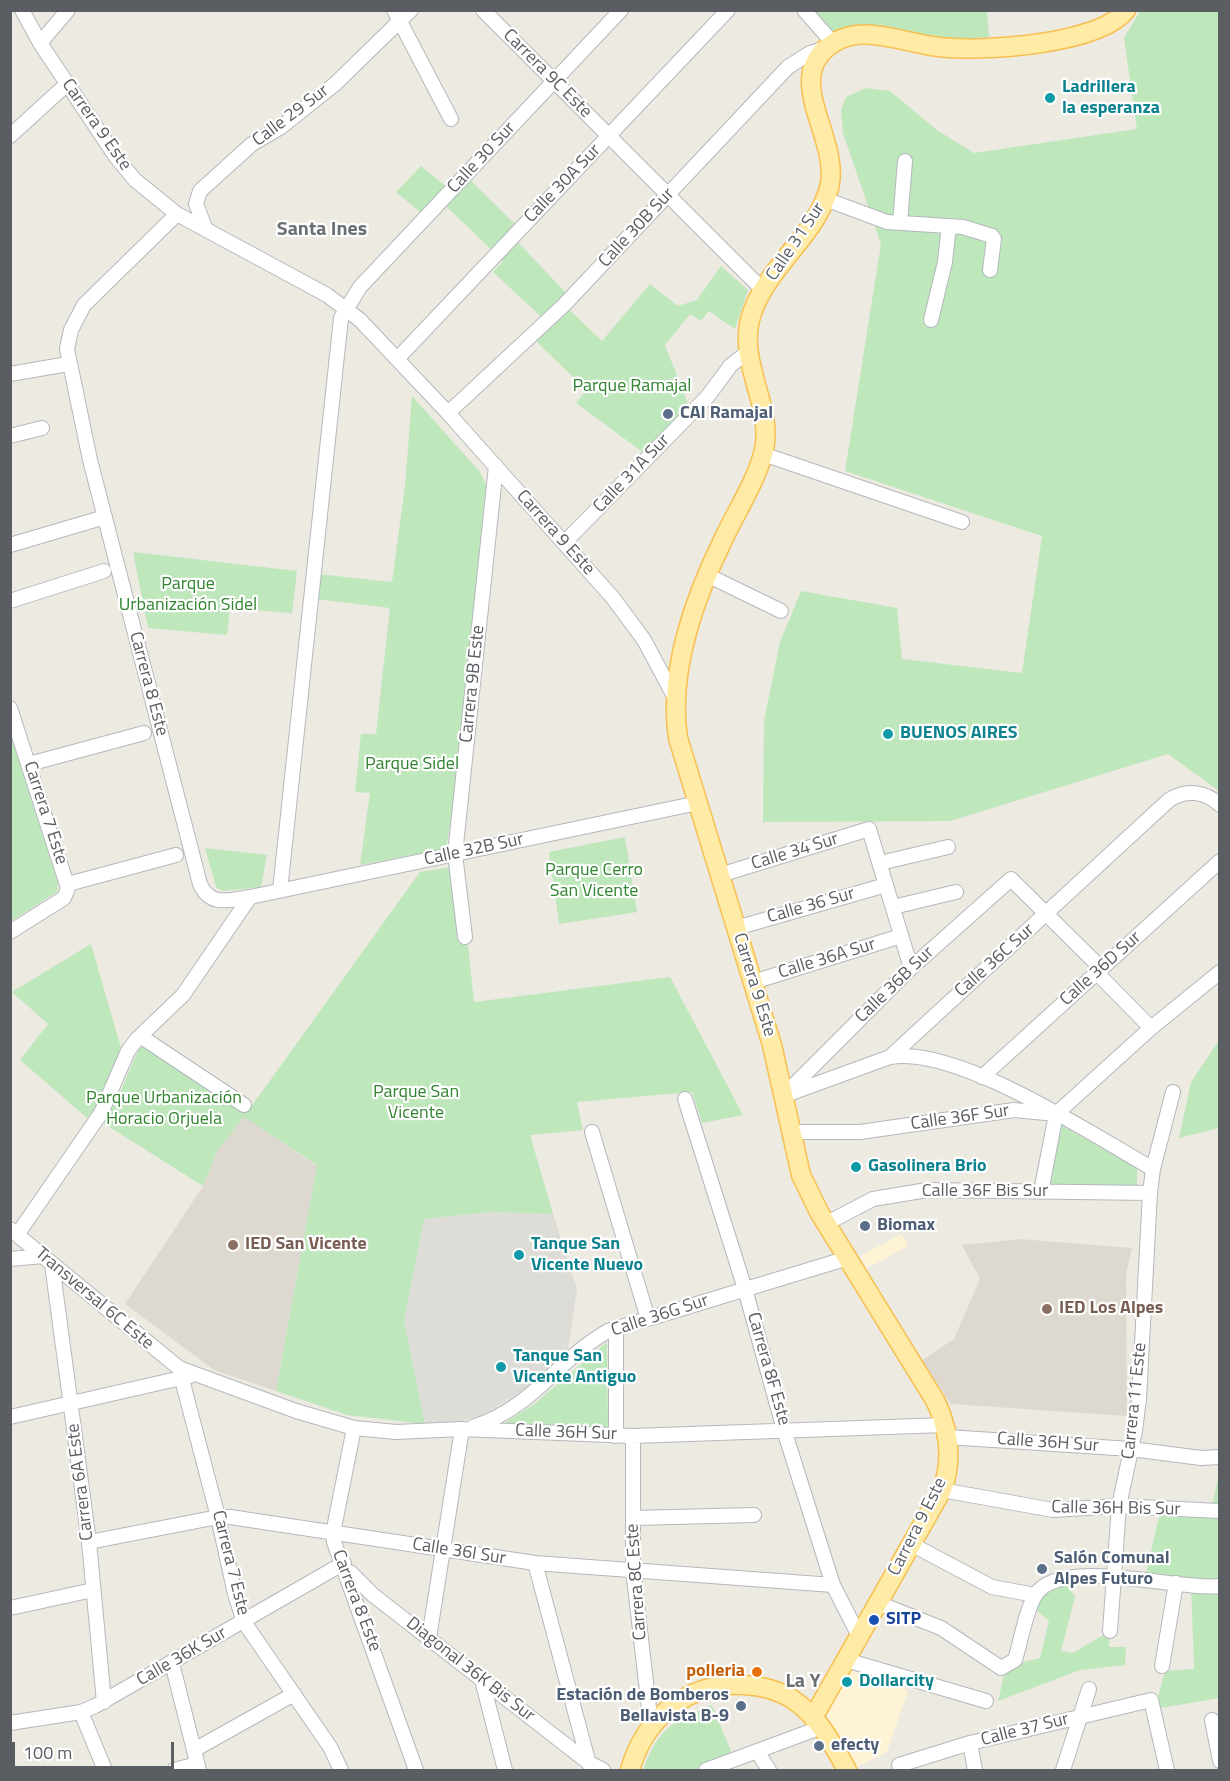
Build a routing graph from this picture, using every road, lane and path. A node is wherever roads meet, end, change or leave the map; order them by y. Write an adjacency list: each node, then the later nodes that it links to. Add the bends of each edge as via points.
1 (22, 10): 10 (street, Carrera 9 Este)
2 (68, 10): 10 (street)
3 (411, 10): 9 (street, Calle 29 Sur)
4 (483, 10): 12 (street, Carrera 9C Este)
5 (621, 10): 12 (street, Calle 30 Sur)
6 (728, 10): 16 (street, Calle 30A Sur)
7 (804, 10): 11 (street)
8 (1126, 10): 11 (main road, via 1110,25 1090,33 995,48 937,47 864,35 848,36)
9 (396, 16): 14 (street); 23 (street, Calle 29 Sur, via 335,84 281,127 252,144 200,192 196,204)
10 (40, 43): 13 (street, Carrera 9 Este)
11 (830, 46): 18 (street, Calle 30B Sur, via 810,53 788,68); 19 (main road, Calle 31 Sur, via 813,68 810,83 832,166)
12 (554, 81): 16 (street, Carrera 9C Este); 26 (street, Calle 30 Sur, via 360,287)
13 (67, 84): 15 (street); 20 (street, Carrera 9 Este, via 129,173)
14 (451, 119)
15 (10, 136)
16 (609, 136): 18 (street, Carrera 9C Este); 29 (street, Calle 30A Sur)
17 (905, 161): 21 (street)
18 (668, 196): 25 (street, Carrera 9C Este); 32 (street, Calle 30B Sur, via 539,330)
19 (825, 199): 21 (street, via 887,222); 25 (main road, Calle 31 Sur)
20 (177, 214): 23 (street, Carrera 9 Este); 30 (street, Carrera 8 Este, via 91,297 75,321 67,349)
21 (900, 223): 22 (street)
22 (949, 226): 24 (street, via 992,236); 27 (street)
23 (206, 230): 26 (street, Carrera 9 Este)
24 (990, 270)
25 (763, 290): 28 (main road, Calle 31 Sur, via 749,326)
26 (347, 309): 29 (street, Carrera 9 Este); 59 (street, via 341,318 338,340)
27 (931, 320)
28 (748, 352): 35 (main road, Calle 31 Sur, via 765,427); 39 (street, Calle 31A Sur, via 731,365 708,396)
29 (398, 358): 32 (street, Carrera 9 Este)
30 (68, 364): 31 (street); 37 (street, Carrera 8 Este)
31 (10, 374)
32 (448, 413): 36 (street, Carrera 9 Este)
33 (42, 428): 34 (street)
34 (10, 436)
35 (763, 454): 38 (street); 42 (main road, Calle 31 Sur)
36 (496, 466): 39 (street, Carrera 9 Este); 52 (street, Carrera 9B Este)
37 (105, 517): 40 (street); 61 (street, Carrera 8 Este, via 200,884 213,900)
38 (962, 522)
39 (564, 543): 45 (street, Carrera 9 Este, via 638,631)
40 (10, 546)
41 (104, 571): 43 (street)
42 (707, 575): 44 (street); 45 (main road, Calle 31 Sur, via 687,635)
43 (10, 601)
44 (781, 611)
45 (675, 698): 49 (main road, Carrera 9 Este, via 678,738)
46 (10, 708): 48 (street, Carrera 7 Este)
47 (144, 733): 48 (street)
48 (29, 764): 57 (street, Carrera 7 Este)
49 (698, 803): 52 (street, Calle 32B Sur); 56 (main road, Carrera 9 Este)
50 (1220, 805): 63 (street, Calle 36C Sur, via 1204,794 1186,793 1169,800)
51 (948, 847): 55 (street)
52 (455, 854): 59 (street, Calle 32B Sur); 67 (street, Carrera 9B Este)
53 (176, 855): 57 (street)
54 (1220, 861): 69 (street, Calle 36D Sur)
55 (879, 863): 56 (street, Calle 34 Sur, via 869,829); 58 (street)
56 (720, 875): 64 (main road, Carrera 9 Este)
57 (68, 884): 65 (street, via 64,898)
58 (886, 885): 62 (street); 64 (street, Calle 36 Sur)
59 (280, 890): 61 (street, Calle 32B Sur)
60 (956, 892): 62 (street)
61 (250, 897): 73 (street, via 190,986)
62 (893, 907): 66 (street)
63 (1047, 914): 68 (street, Calle 36B Sur, via 1011,879); 69 (street); 74 (street, Calle 36C Sur)
64 (736, 928): 71 (main road, Carrera 9 Este)
65 (10, 932)
66 (901, 936): 68 (street); 71 (street, Calle 36A Sur)
67 (465, 937)
68 (910, 968): 77 (street, Calle 36B Sur)
69 (1099, 971): 72 (street); 75 (street, Calle 36D Sur)
70 (1220, 972): 72 (street)
71 (753, 981): 77 (main road, Carrera 9 Este)
72 (1151, 1028): 80 (street)
73 (140, 1036): 79 (street); 87 (street, via 128,1051 102,1113)
74 (890, 1057): 75 (street, via 924,1057); 77 (street, Calle 36C Sur)
75 (982, 1077): 80 (street)
76 (1173, 1092): 83 (street, Carrera 11 Este)
77 (783, 1096): 82 (main road, Carrera 9 Este)
78 (685, 1099): 91 (street, Carrera 8F Este)
79 (244, 1105)
80 (1056, 1114): 82 (street, Calle 36F Sur, via 1014,1110 860,1132); 83 (street); 84 (street)
81 (592, 1132): 92 (street)
82 (791, 1132): 86 (main road, Carrera 9 Este, via 801,1174)
83 (1153, 1169): 85 (street, Carrera 11 Este)
84 (1041, 1192): 85 (street, Calle 36F Bis Sur); 86 (street, Calle 36F Bis Sur, via 950,1189 891,1194)
85 (1150, 1193): 103 (street, Carrera 11 Este, via 1139,1399)
86 (826, 1223): 88 (main road, Carrera 9 Este)
87 (14, 1232): 90 (street, Transversal 6C Este)
88 (848, 1258): 91 (street, Calle 36G Sur); 100 (main road, Carrera 9 Este, via 936,1402)
89 (10, 1259): 90 (street)
90 (48, 1260): 94 (street, Transversal 6C Este); 95 (street, Carrera 6A Este)
91 (745, 1289): 92 (street, Calle 36G Sur); 99 (street, Carrera 8F Este)
92 (648, 1319): 93 (street, Calle 36G Sur)
93 (616, 1328): 98 (street, Calle 36G Sur, via 589,1343 522,1403 486,1422); 101 (street)
94 (180, 1372): 95 (street); 97 (street, Calle 36H Sur); 109 (street, Carrera 7 Este)
95 (72, 1403): 96 (street); 112 (street, Carrera 6A Este)
96 (10, 1417)
97 (354, 1428): 98 (street, Calle 36H Sur, via 417,1432); 111 (street, Carrera 8 Este)
98 (462, 1429): 101 (street, Calle 36H Sur); 114 (street)
99 (784, 1430): 100 (street, Calle 36H Sur); 102 (street, Calle 36H Sur); 120 (street, Carrera 8F Este)
100 (946, 1431): 103 (street, Calle 36H Sur); 105 (main road, Carrera 9 Este, via 948,1467)
101 (616, 1436): 102 (street, Calle 36H Sur)
102 (633, 1436): 110 (street, Carrera 8C Este)
103 (1131, 1449): 104 (street, Calle 36H Sur); 106 (street, Carrera 11 Este)
104 (1220, 1457)
105 (942, 1490): 106 (street, Calle 36H Bis Sur, via 1053,1510); 113 (main road, Carrera 9 Este)
106 (1119, 1506): 107 (street, Calle 36H Bis Sur); 118 (street, Carrera 11 Este)
107 (1220, 1511)
108 (754, 1515): 110 (street)
109 (218, 1517): 111 (street, Calle 36I Sur); 112 (street, Calle 36I Sur); 126 (street, Carrera 7 Este)
110 (633, 1518): 117 (street, Carrera 8C Este)
111 (333, 1533): 114 (street, Calle 36I Sur); 115 (street, Carrera 8 Este)
112 (89, 1542): 122 (street, Carrera 6A Este)
113 (911, 1544): 123 (street, via 992,1587); 124 (main road, Carrera 9 Este)
114 (445, 1550): 116 (street, Calle 36I Sur); 129 (street)
115 (344, 1563): 126 (street, Calle 36K Sur); 129 (street, Diagonal 36K Bis Sur, via 373,1595); 155 (street, Carrera 8 Este)
116 (535, 1563): 117 (street, Calle 36I Sur); 151 (street)
117 (633, 1569): 120 (street, Calle 36I Sur); 143 (street, Carrera 8C Este)
118 (1114, 1577): 119 (street); 123 (street, via 1063,1578 1048,1583); 127 (street, Carrera 11 Este)
119 (1176, 1583): 121 (street); 132 (street)
120 (833, 1585): 128 (street, Carrera 8F Este)
121 (1220, 1586)
122 (93, 1590): 125 (street); 137 (street, Carrera 6A Este)
123 (1035, 1595): 124 (street, via 1015,1660 1005,1667 994,1665 941,1628)
124 (878, 1603): 128 (main road, Carrera 9 Este)
125 (10, 1608)
126 (244, 1622): 131 (street, Calle 36K Sur); 135 (street, Carrera 7 Este)
127 (1110, 1631)
128 (859, 1636): 130 (main road, Carrera 9 Este)
129 (429, 1638): 133 (street, Diagonal 36K Bis Sur)
130 (846, 1660): 136 (street); 141 (main road, Carrera 9 Este)
131 (172, 1663): 137 (street, Calle 36K Sur); 145 (street)
132 (1162, 1666)
133 (482, 1680): 151 (street, Diagonal 36K Bis Sur); 156 (street)
134 (1089, 1689): 139 (street)
135 (294, 1694): 145 (street); 150 (street, Carrera 7 Este)
136 (986, 1701)
137 (104, 1702): 138 (street, Calle 36K Sur)
138 (81, 1712): 142 (street, Calle 36K Sur); 152 (street)
139 (1080, 1717): 144 (street, Calle 37 Sur); 163 (street); 164 (street, Calle 37 Sur, via 1151,1700)
140 (1212, 1720): 147 (street)
141 (818, 1722): 143 (main road, via 779,1692 730,1685 684,1697); 146 (street); 161 (main road)
142 (10, 1723)
143 (651, 1726): 158 (main road, via 640,1742)
144 (970, 1743): 148 (street, Calle 37 Sur); 162 (street)
145 (194, 1750): 149 (street)
146 (757, 1751): 159 (street); 160 (street)
147 (1220, 1761)
148 (899, 1765)
149 (198, 1767): 153 (street)
150 (340, 1767): 154 (street)
151 (590, 1767): 157 (street, Diagonal 36K Bis Sur)
152 (105, 1770)
153 (174, 1770)
154 (325, 1770)
155 (416, 1770)
156 (505, 1770)
157 (603, 1770)
158 (630, 1770)
159 (706, 1770)
160 (768, 1770)
161 (847, 1770)
162 (975, 1770)
163 (1063, 1770)
164 (1167, 1770)

